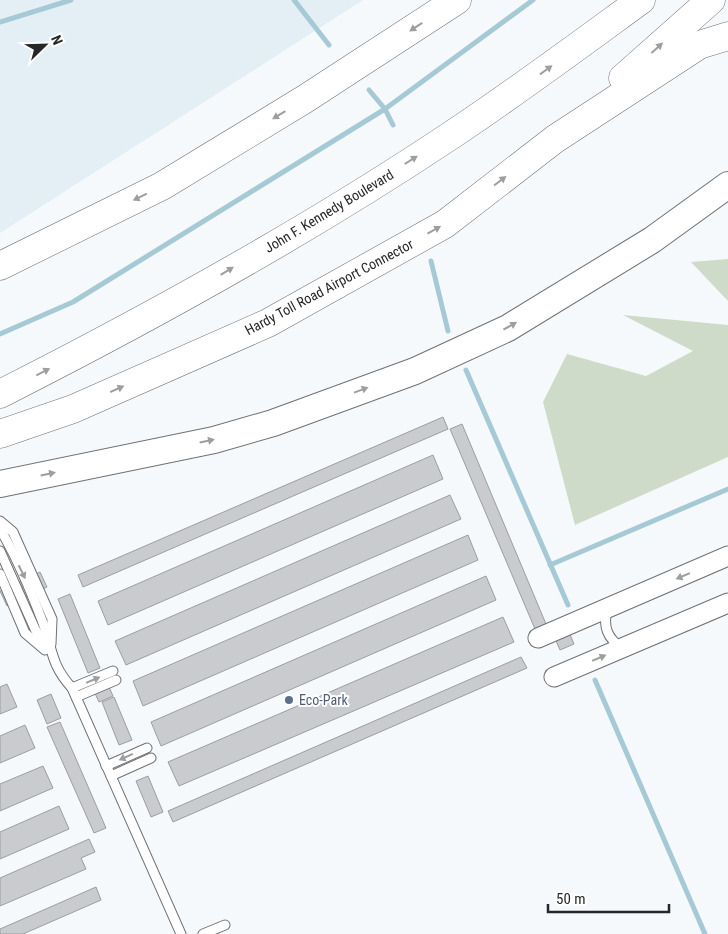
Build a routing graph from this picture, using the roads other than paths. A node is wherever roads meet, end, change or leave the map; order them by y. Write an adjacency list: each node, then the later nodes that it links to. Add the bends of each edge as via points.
1 (457, 0): 7 (highway, one-way to 7, via 305,99 162,186)
2 (641, 0): 8 (highway, John F. Kennedy Boulevard, one-way to 2, via 185,296 356,196 530,81)
3 (711, 0): 5 (highway, one-way to 3)
4 (728, 36): 5 (highway, via 699,45)
5 (555, 139): 9 (highway, Hardy Toll Road Airport Connector, one-way to 5, via 73,409 268,323 445,224)
6 (728, 185): 10 (street, one-way to 6, via 214,440 273,423 415,371 508,328 652,240)
7 (0, 266)
8 (0, 394)
9 (0, 434)
10 (0, 484)
11 (0, 521): 20 (lane, via 13,532 52,619)
12 (0, 529): 20 (lane, one-way to 20, via 44,624)
13 (0, 550): 20 (lane, via 35,629)
14 (728, 556): 17 (street, one-way to 17)
15 (0, 574): 20 (lane, via 24,633)
16 (728, 602): 19 (street)
17 (607, 609): 18 (street); 19 (lane, via 604,620 610,640)
18 (538, 638)
19 (622, 648): 22 (street, one-way to 19)
20 (51, 655): 23 (lane)
21 (114, 675): 23 (lane, one-way to 21)
22 (554, 677)
23 (74, 693): 26 (lane)
24 (147, 748): 26 (lane, one-way to 26)
25 (151, 758): 27 (lane)
26 (106, 766): 27 (lane)
27 (111, 776): 29 (lane)
28 (224, 925): 30 (lane)
29 (181, 934)
30 (203, 934)

